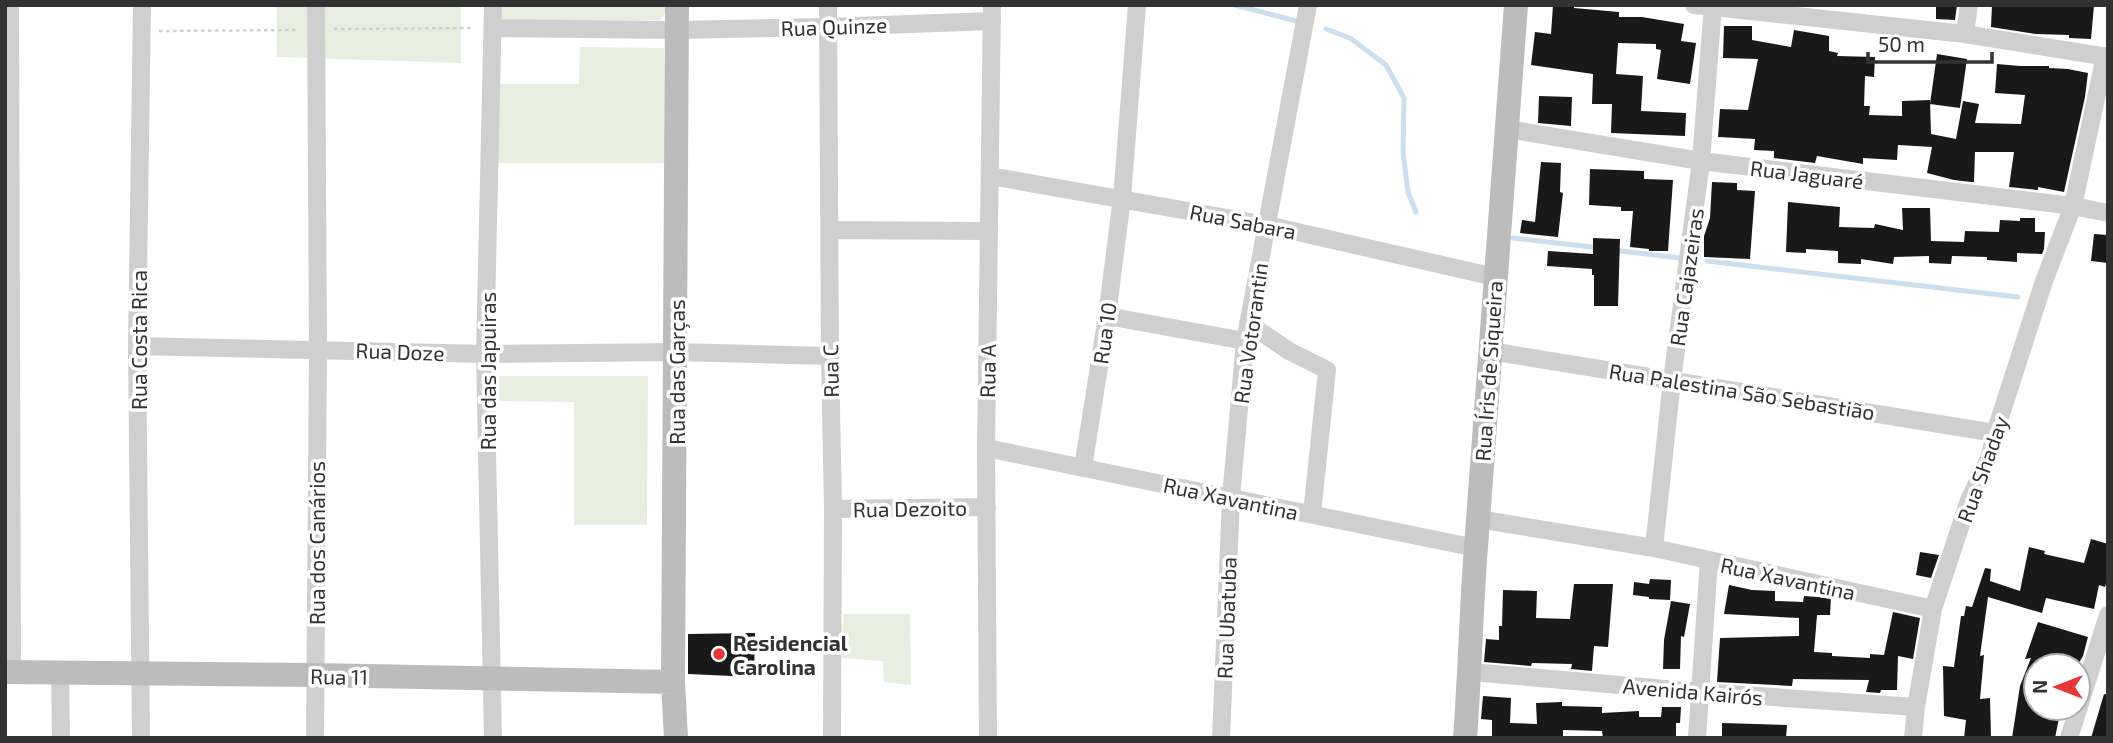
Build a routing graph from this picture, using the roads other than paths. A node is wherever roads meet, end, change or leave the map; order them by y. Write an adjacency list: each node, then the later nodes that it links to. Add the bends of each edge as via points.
1 (10, 5): 28 (street)
2 (142, 5): 32 (street, Rua Costa Rica)
3 (316, 5): 33 (street, Rua dos Canários)
4 (493, 5): 14 (street, Rua das Japuiras)
5 (677, 5): 16 (street, Rua das Garças)
6 (828, 5): 15 (street, Rua C)
7 (1137, 5): 22 (street)
8 (1308, 5): 25 (street, Rua Votorantin)
9 (1516, 5): 19 (street, Rua Íris de Siqueira)
10 (1694, 5): 12 (street)
11 (1969, 5): 17 (street)
12 (1713, 6): 17 (street); 20 (street, Rua Cajazeiras)
13 (992, 13): 15 (street, Rua Quinze); 21 (street, Rua A)
14 (493, 27): 16 (street, Rua Quinze); 36 (street, Rua das Japuiras)
15 (827, 27): 16 (street, Rua Quinze); 26 (street, Rua C)
16 (677, 30): 35 (street, Rua das Garças)
17 (1965, 34): 18 (street)
18 (2106, 57): 23 (street, Rua Shaday)
19 (1507, 129): 20 (street, Rua Jaguaré); 29 (street, Rua Íris de Siqueira)
20 (1701, 161): 23 (street, Rua Jaguaré); 38 (street, Rua Cajazeiras)
21 (990, 176): 22 (street, Rua Sabara); 27 (street, Rua A)
22 (1122, 198): 25 (street, Rua Sabara); 30 (street, Rua 10)
23 (2073, 206): 24 (street, Rua Jaguaré); 39 (street, Rua Shaday)
24 (2108, 213)
25 (1266, 225): 29 (street, Rua Sabara); 31 (street, Rua Votorantin)
26 (830, 230): 27 (street); 37 (street, Rua C)
27 (989, 231): 40 (street, Rua A)
28 (8, 272): 52 (street)
29 (1494, 276): 34 (street, Rua Íris de Siqueira)
30 (1107, 316): 31 (street); 41 (street, Rua 10)
31 (1246, 332): 42 (street, Rua Votorantin); 45 (street, via 1327,370)
32 (137, 346): 33 (street, Rua Doze); 55 (street, Rua Costa Rica)
33 (318, 349): 36 (street, Rua Doze); 56 (street, Rua dos Canários)
34 (1490, 351): 38 (street, Rua Palestina São Sebastião); 46 (street, Rua Íris de Siqueira)
35 (676, 352): 36 (street, Rua Doze); 37 (street, Rua Doze); 58 (street, Rua das Garças)
36 (485, 354): 57 (street, Rua das Japuiras)
37 (830, 356): 44 (street, Rua C)
38 (1672, 380): 39 (street, Rua Palestina São Sebastião); 48 (street, Rua Cajazeiras)
39 (1995, 433): 50 (street, Rua Shaday)
40 (986, 448): 41 (street, Rua Xavantina); 43 (street, Rua A)
41 (1083, 468): 42 (street, Rua Xavantina)
42 (1231, 498): 45 (street, Rua Xavantina); 68 (street, Rua Ubatuba)
43 (987, 507): 44 (street, Rua Dezoito); 67 (street, Rua A)
44 (833, 509): 66 (street, Rua C)
45 (1312, 514): 47 (street, Rua Xavantina)
46 (1478, 519): 47 (street, Rua Íris de Siqueira); 48 (street, Rua Xavantina)
47 (1476, 548): 54 (street, Rua Íris de Siqueira)
48 (1654, 548): 49 (street, Rua Xavantina)
49 (1709, 560): 50 (street, Rua Xavantina); 59 (street)
50 (1933, 609): 60 (street, Rua Shaday)
51 (2108, 615): 72 (street)
52 (9, 672): 53 (street, Rua 11)
53 (60, 672): 55 (street, Rua 11); 61 (street)
54 (1471, 672): 59 (street, Avenida Kairós); 69 (street, Rua Íris de Siqueira)
55 (141, 674): 56 (street, Rua 11); 62 (street, Rua Costa Rica)
56 (315, 675): 57 (street, Rua 11); 63 (street, Rua dos Canários)
57 (493, 679): 58 (street, Rua 11); 64 (street, Rua das Japuiras)
58 (673, 682): 65 (street, Rua das Garças)
59 (1700, 692): 60 (street, Avenida Kairós); 70 (street)
60 (1916, 707): 71 (street, Rua Shaday)
61 (61, 738)
62 (141, 738)
63 (315, 738)
64 (493, 738)
65 (676, 738)
66 (832, 738)
67 (988, 738)
68 (1220, 738)
69 (1465, 738)
70 (1697, 738)
71 (1913, 738)
72 (2069, 738)

